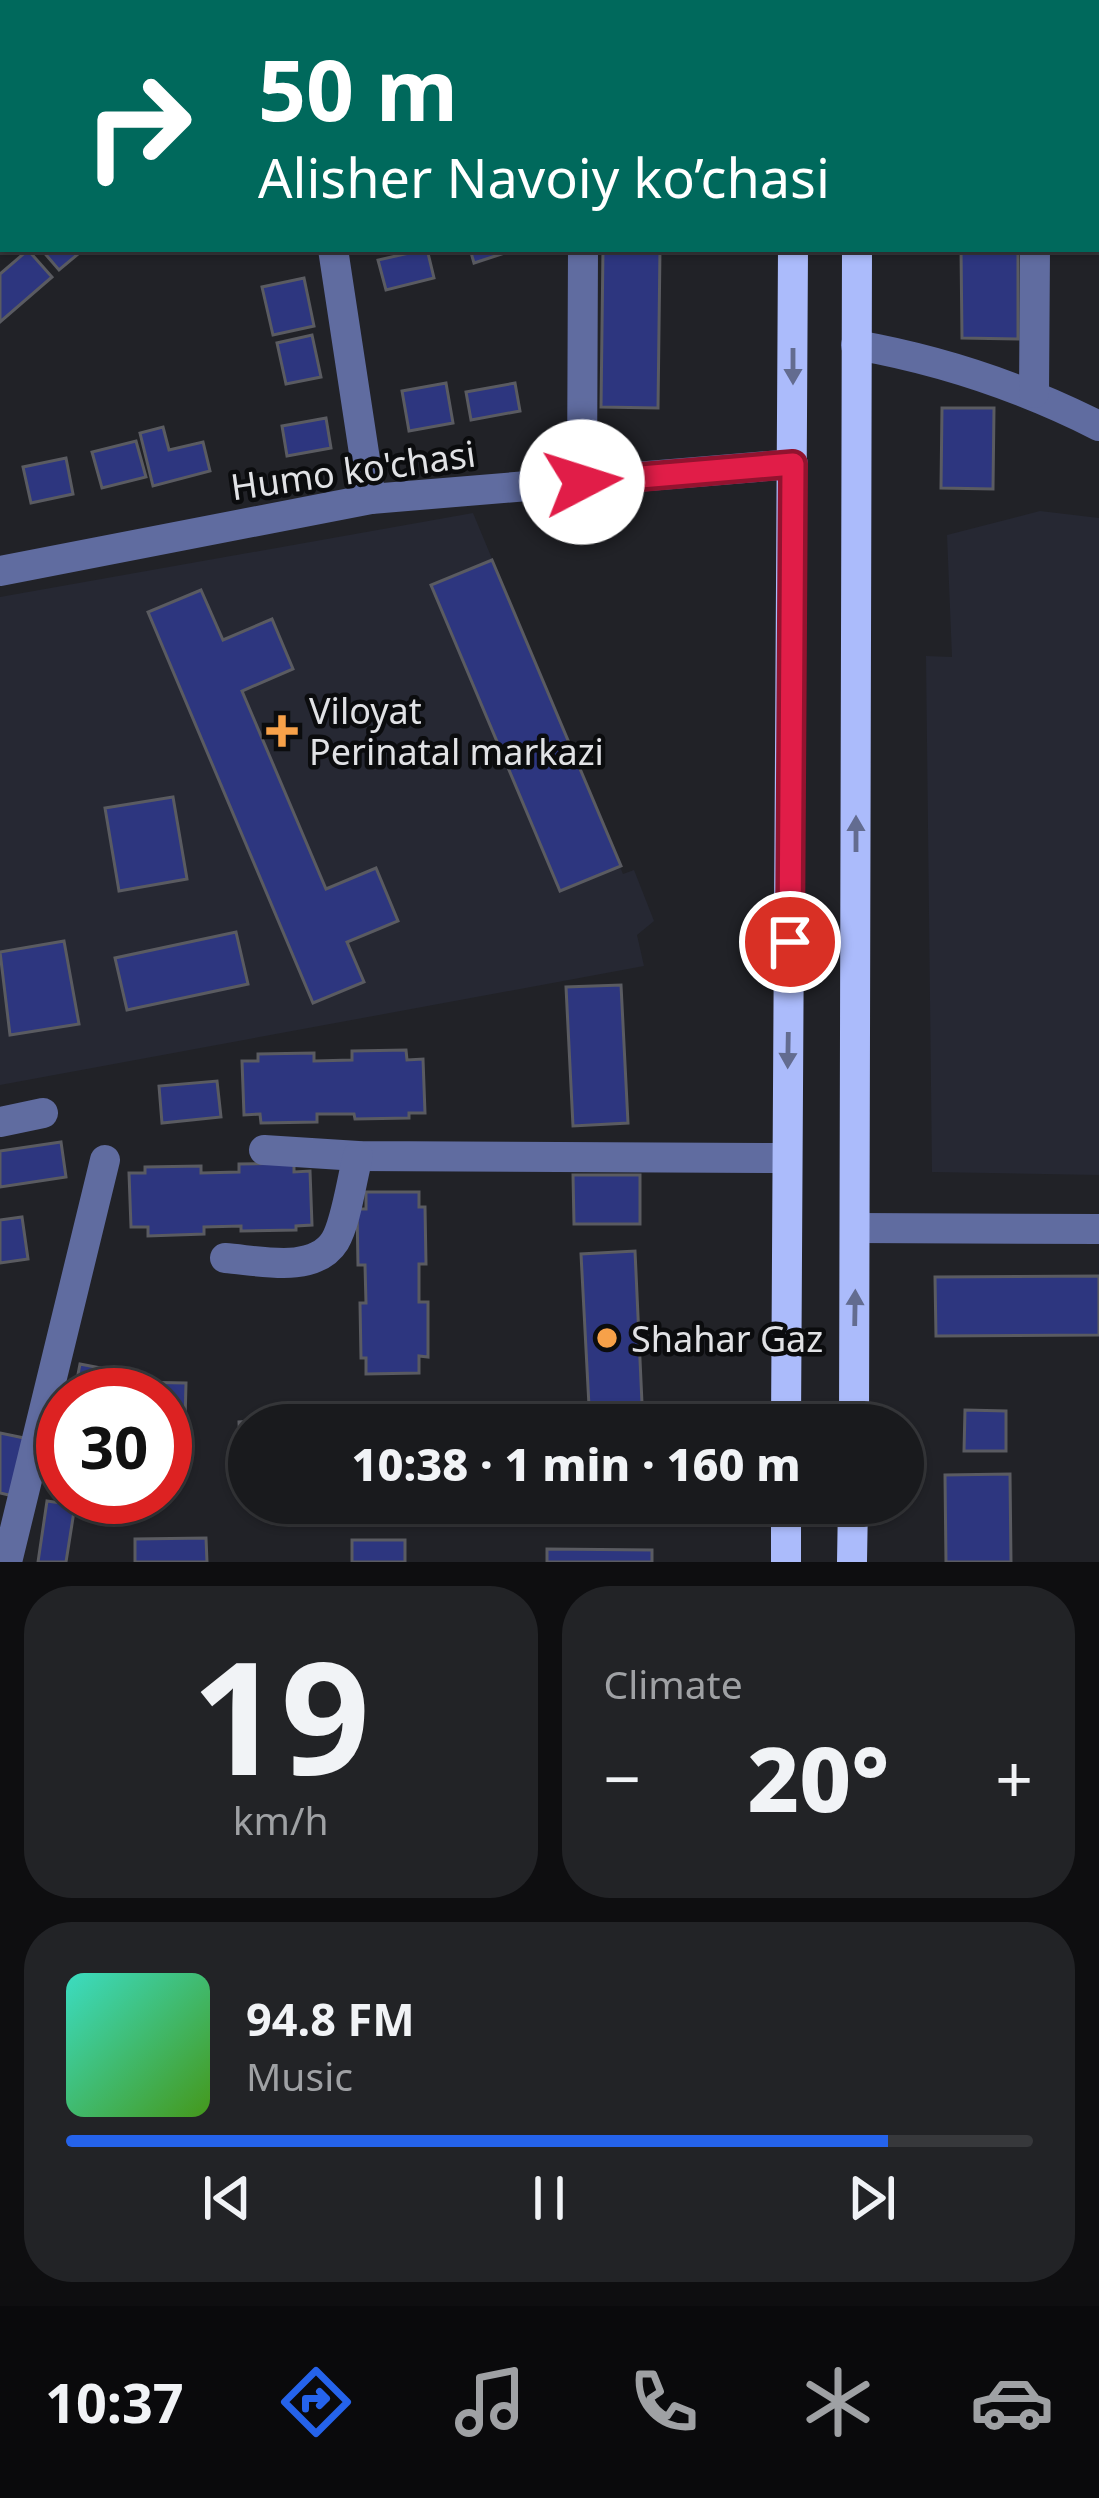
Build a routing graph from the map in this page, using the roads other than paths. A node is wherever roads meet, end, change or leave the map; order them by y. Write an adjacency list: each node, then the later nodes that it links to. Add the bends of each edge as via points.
1 (333, 252): 11 (street)
2 (583, 252): 10 (street)
3 (793, 252): 9 (main road, one-way to 9)
4 (857, 252): 6 (main road)
5 (1035, 252): 7 (street)
6 (856, 345): 7 (street); 19 (main road, one-way to 6)
7 (1034, 393): 8 (street)
8 (1099, 426)
9 (793, 464): 10 (street, Humo ko'chasi); 17 (main road, one-way to 17)
10 (582, 482): 11 (street, Humo ko'chasi)
11 (371, 499): 12 (street, Humo ko'chasi)
12 (0, 571)
13 (43, 1113): 14 (street)
14 (0, 1122)
15 (264, 1150): 16 (street)
16 (358, 1156): 17 (street); 21 (street, via 335,1241 318,1255 297,1263)
17 (785, 1158): 22 (main road)
18 (105, 1160): 26 (street)
19 (856, 1228): 20 (street); 23 (main road, one-way to 19)
20 (1099, 1229)
21 (225, 1258)
22 (786, 1404)
23 (854, 1404)
24 (786, 1524): 27 (main road)
25 (853, 1524): 28 (main road)
26 (7, 1562)
27 (786, 1562)
28 (852, 1562)

